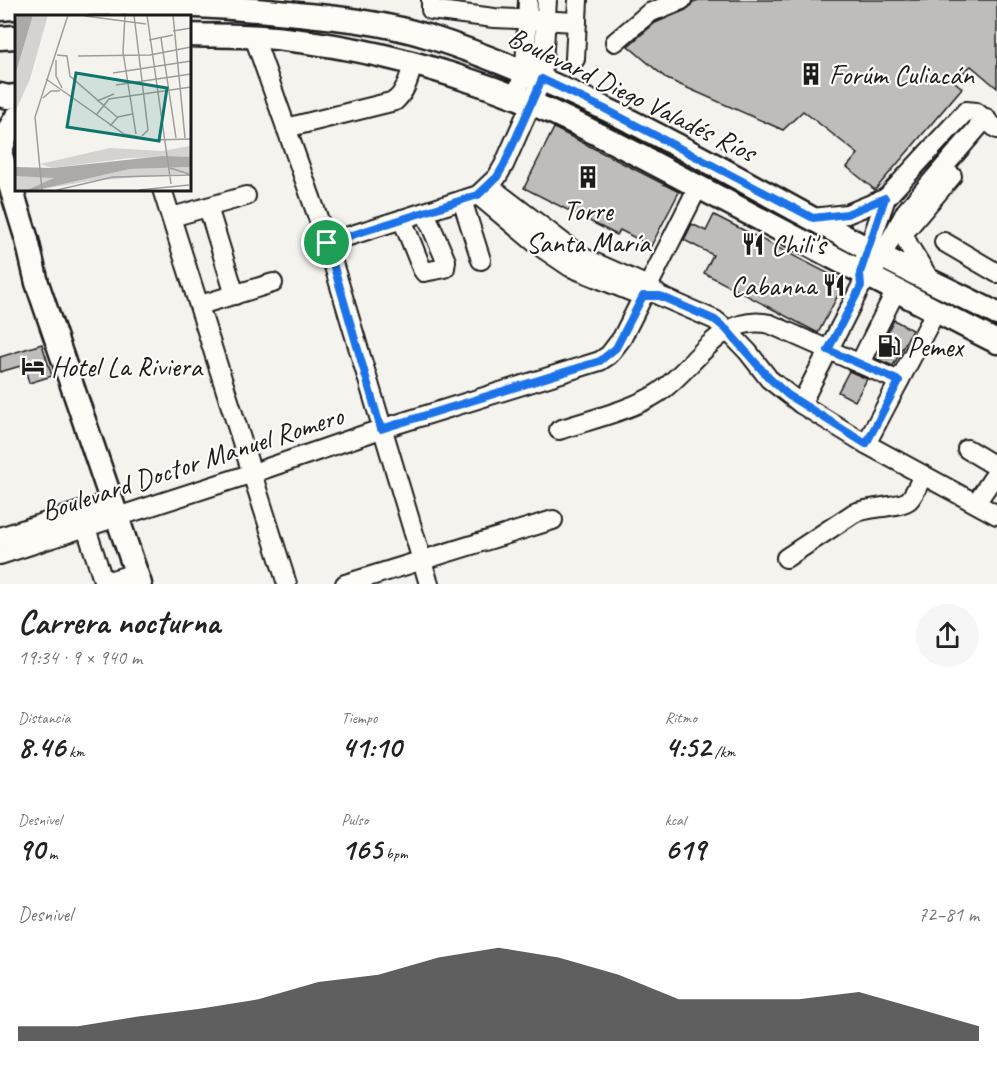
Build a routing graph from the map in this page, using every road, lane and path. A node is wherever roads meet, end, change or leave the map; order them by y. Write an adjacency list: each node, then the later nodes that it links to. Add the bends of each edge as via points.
1 (528, 0): 11 (street)
2 (547, 0): 11 (street)
3 (578, 0): 12 (street)
4 (682, 0): 8 (street)
5 (98, 1): 9 (main road, Boulevard Diego Valadés Ríos); 16 (main road, Boulevard Diego Valadés Ríos, via 305,14 369,22)
6 (431, 5): 7 (street); 16 (street)
7 (464, 7): 10 (street)
8 (647, 7): 18 (street)
9 (0, 9)
10 (494, 9): 11 (street)
11 (537, 21): 12 (street); 21 (street)
12 (577, 22): 19 (street)
13 (190, 35): 15 (main road, Boulevard Diego Valadés Ríos)
14 (15, 37): 17 (main road)
15 (254, 37): 20 (main road, Boulevard Diego Valadés Ríos, via 332,46); 27 (street)
16 (429, 37): 21 (main road, Boulevard Diego Valadés Ríos)
17 (0, 38)
18 (615, 42)
19 (575, 59)
20 (413, 64): 24 (main road, Boulevard Diego Valadés Ríos); 27 (street, via 402,95 395,101)
21 (533, 75): 24 (street); 38 (main road, Boulevard Diego Valadés Ríos)
22 (0, 95): 23 (main road)
23 (15, 96)
24 (523, 100): 29 (main road, Boulevard Diego Valadés Ríos, via 597,133); 31 (street, via 504,165)
25 (15, 120): 28 (main road)
26 (992, 124): 34 (street, via 973,111 966,111); 40 (street, via 906,211)
27 (286, 128): 42 (street)
28 (0, 152): 48 (main road)
29 (698, 187): 46 (main road, Boulevard Diego Valadés Ríos); 51 (street, Boulevard Doctor Manuel Romero)
30 (162, 190): 37 (street)
31 (476, 193): 36 (street); 44 (street); 51 (street)
32 (246, 196): 35 (street)
33 (0, 197): 48 (main road)
34 (885, 198): 38 (street, via 847,214); 43 (street)
35 (208, 207): 37 (street); 52 (street)
36 (425, 212): 39 (street); 39 (street, via 446,261 445,268 430,273 424,272)
37 (172, 218): 53 (street)
38 (813, 218): 43 (main road, Boulevard Diego Valadés Ríos)
39 (402, 219): 42 (street)
40 (900, 228): 43 (street); 47 (street)
41 (944, 242): 45 (street)
42 (327, 243): 62 (street)
43 (875, 253): 46 (street); 47 (main road, Boulevard Diego Valadés Ríos)
44 (481, 260)
45 (997, 273)
46 (864, 279): 50 (main road, Boulevard Diego Valadés Ríos); 58 (street)
47 (930, 280): 55 (main road, Boulevard Diego Valadés Ríos)
48 (37, 283): 71 (main road)
49 (273, 283): 52 (street)
50 (896, 290): 54 (main road, Boulevard Diego Valadés Ríos); 59 (street)
51 (650, 293): 56 (street, via 703,314); 62 (street, Boulevard Doctor Manuel Romero, via 616,348 600,361)
52 (236, 295): 53 (street)
53 (200, 305): 68 (street)
54 (936, 311): 57 (main road, Boulevard Diego Valadés Ríos); 60 (street)
55 (997, 314)
56 (726, 329): 58 (street, via 763,322); 61 (street, via 769,378); 63 (street, via 657,394)
57 (997, 342)
58 (828, 350): 59 (street); 61 (street)
59 (860, 363): 60 (street)
60 (899, 381): 64 (street)
61 (801, 404): 64 (street)
62 (381, 429): 68 (street, Boulevard Doctor Manuel Romero); 78 (street)
63 (559, 430)
64 (866, 444): 69 (street)
65 (967, 449): 66 (street)
66 (997, 466)
67 (997, 472): 70 (street)
68 (253, 473): 71 (street, Boulevard Doctor Manuel Romero); 80 (street)
69 (923, 475): 70 (street); 77 (street, via 907,502 862,509)
70 (976, 503): 72 (street)
71 (114, 509): 74 (street, Boulevard Doctor Manuel Romero); 75 (street, Boulevard Doctor Manuel Romero); 79 (main road)
72 (997, 515)
73 (552, 520): 78 (street)
74 (86, 528): 76 (street, Boulevard Doctor Manuel Romero); 79 (street, via 103,580)
75 (0, 537)
76 (0, 555)
77 (786, 558)
78 (421, 559): 81 (street); 82 (street)
79 (138, 578)
80 (287, 584)
81 (345, 584)
82 (429, 584)

